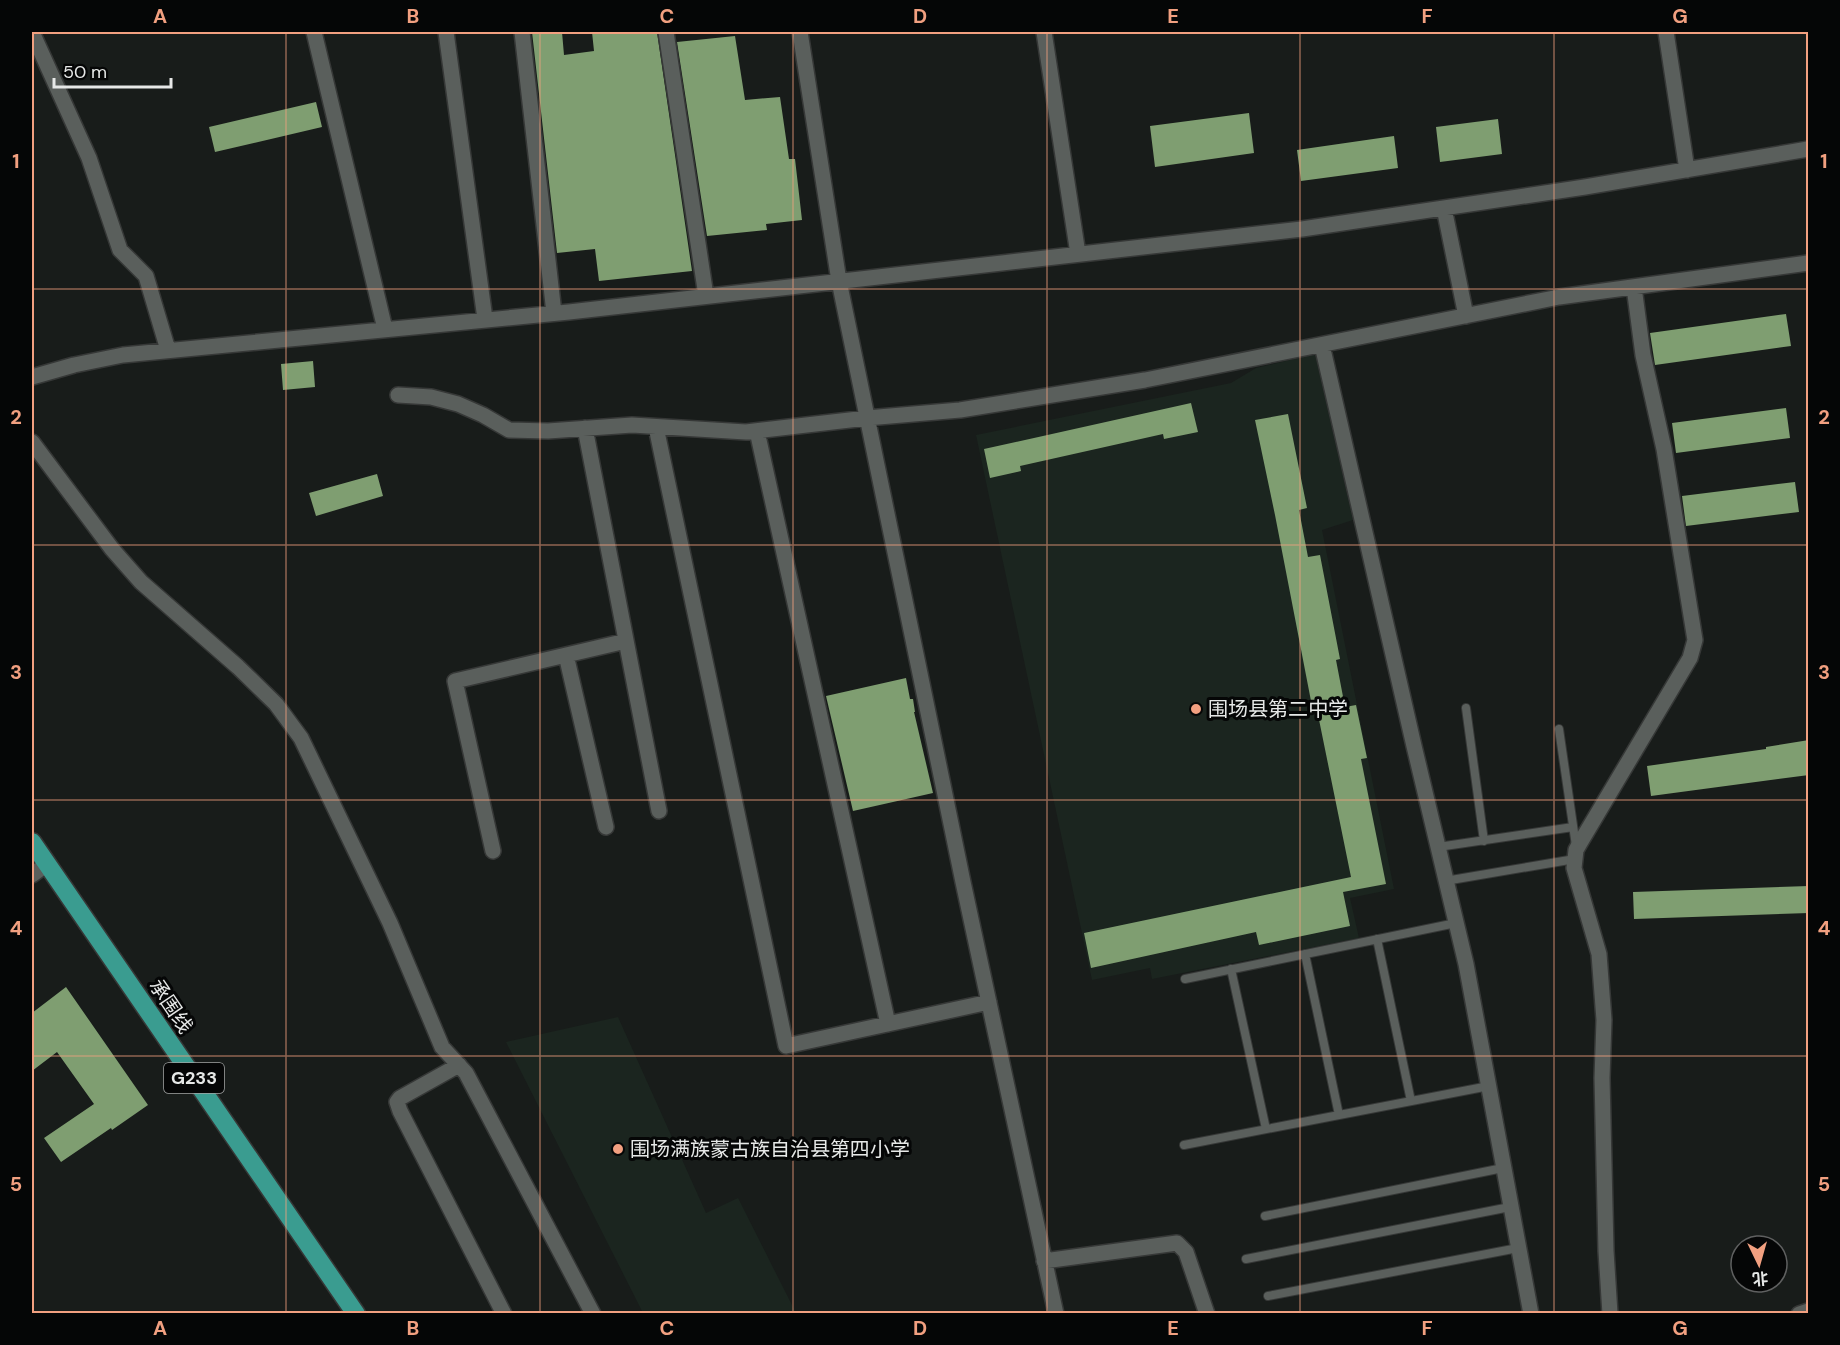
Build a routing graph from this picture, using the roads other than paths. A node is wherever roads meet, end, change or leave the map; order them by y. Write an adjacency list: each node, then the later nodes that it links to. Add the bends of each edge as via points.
1 (32, 32): 22 (street, via 89,158 120,250 146,276)
2 (314, 32): 20 (street)
3 (446, 32): 19 (street)
4 (522, 32): 17 (street)
5 (666, 32): 16 (street)
6 (800, 32): 14 (street)
7 (1044, 32): 12 (street)
8 (1666, 32): 10 (street)
9 (1809, 149): 10 (street)
10 (1687, 170): 11 (street)
11 (1444, 208): 12 (street, via 1302,229); 18 (street)
12 (1078, 254): 14 (street)
13 (1809, 263): 15 (street)
14 (839, 281): 16 (street); 25 (street)
15 (1634, 287): 18 (street, via 1558,297); 41 (street, via 1695,640 1690,658)
16 (706, 296): 17 (street)
17 (554, 313): 19 (street)
18 (1466, 316): 21 (street)
19 (485, 320): 20 (street)
20 (385, 329): 22 (street)
21 (1322, 345): 25 (street, via 1145,380 960,410); 39 (street)
22 (168, 350): 23 (street, via 74,364)
23 (32, 377)
24 (398, 395): 27 (street, via 431,397 458,405 509,430)
25 (867, 418): 28 (street); 50 (street)
26 (656, 427): 27 (street); 28 (street); 51 (street, via 786,1046)
27 (585, 428): 30 (street)
28 (757, 431): 51 (street)
29 (32, 442): 52 (street, via 141,582 276,704 301,738 390,922 442,1047)
30 (626, 641): 31 (street); 34 (street)
31 (566, 655): 35 (street); 40 (street, via 455,681)
32 (1466, 708): 37 (lane)
33 (1559, 729): 36 (lane)
34 (659, 811)
35 (606, 827)
36 (1573, 827): 37 (lane); 41 (lane)
37 (1484, 841): 39 (lane)
38 (32, 842): 42 (highway, 承围线 / G233)
39 (1438, 848): 44 (street)
40 (493, 851)
41 (1576, 855): 44 (lane); 72 (street, via 1574,868 1599,954 1603,998)
42 (47, 864): 43 (street); 66 (highway, 承围线 / G233)
43 (32, 875)
44 (1445, 880): 45 (street)
45 (1456, 923): 46 (lane); 53 (street)
46 (1377, 939): 47 (lane); 54 (lane)
47 (1305, 954): 48 (lane); 55 (lane)
48 (1231, 969): 49 (lane); 56 (lane)
49 (1185, 978)
50 (989, 1002): 51 (street); 63 (street)
51 (888, 1024)
52 (459, 1065): 67 (street, via 397,1102); 68 (street, via 503,1140)
53 (1489, 1086): 54 (lane); 58 (street)
54 (1411, 1101): 55 (lane)
55 (1339, 1115): 56 (lane)
56 (1266, 1129): 57 (lane)
57 (1184, 1145)
58 (1503, 1168): 59 (street); 60 (lane)
59 (1510, 1207): 61 (street); 62 (lane)
60 (1265, 1216)
61 (1518, 1248): 64 (lane); 71 (street)
62 (1246, 1259)
63 (1044, 1261): 69 (street); 70 (street, via 1177,1243 1186,1252)
64 (1268, 1296)
65 (1809, 1311): 73 (street)
66 (356, 1314)
67 (504, 1314)
68 (592, 1314)
69 (1056, 1314)
70 (1207, 1314)
71 (1531, 1314)
72 (1610, 1314)
73 (1799, 1314)

